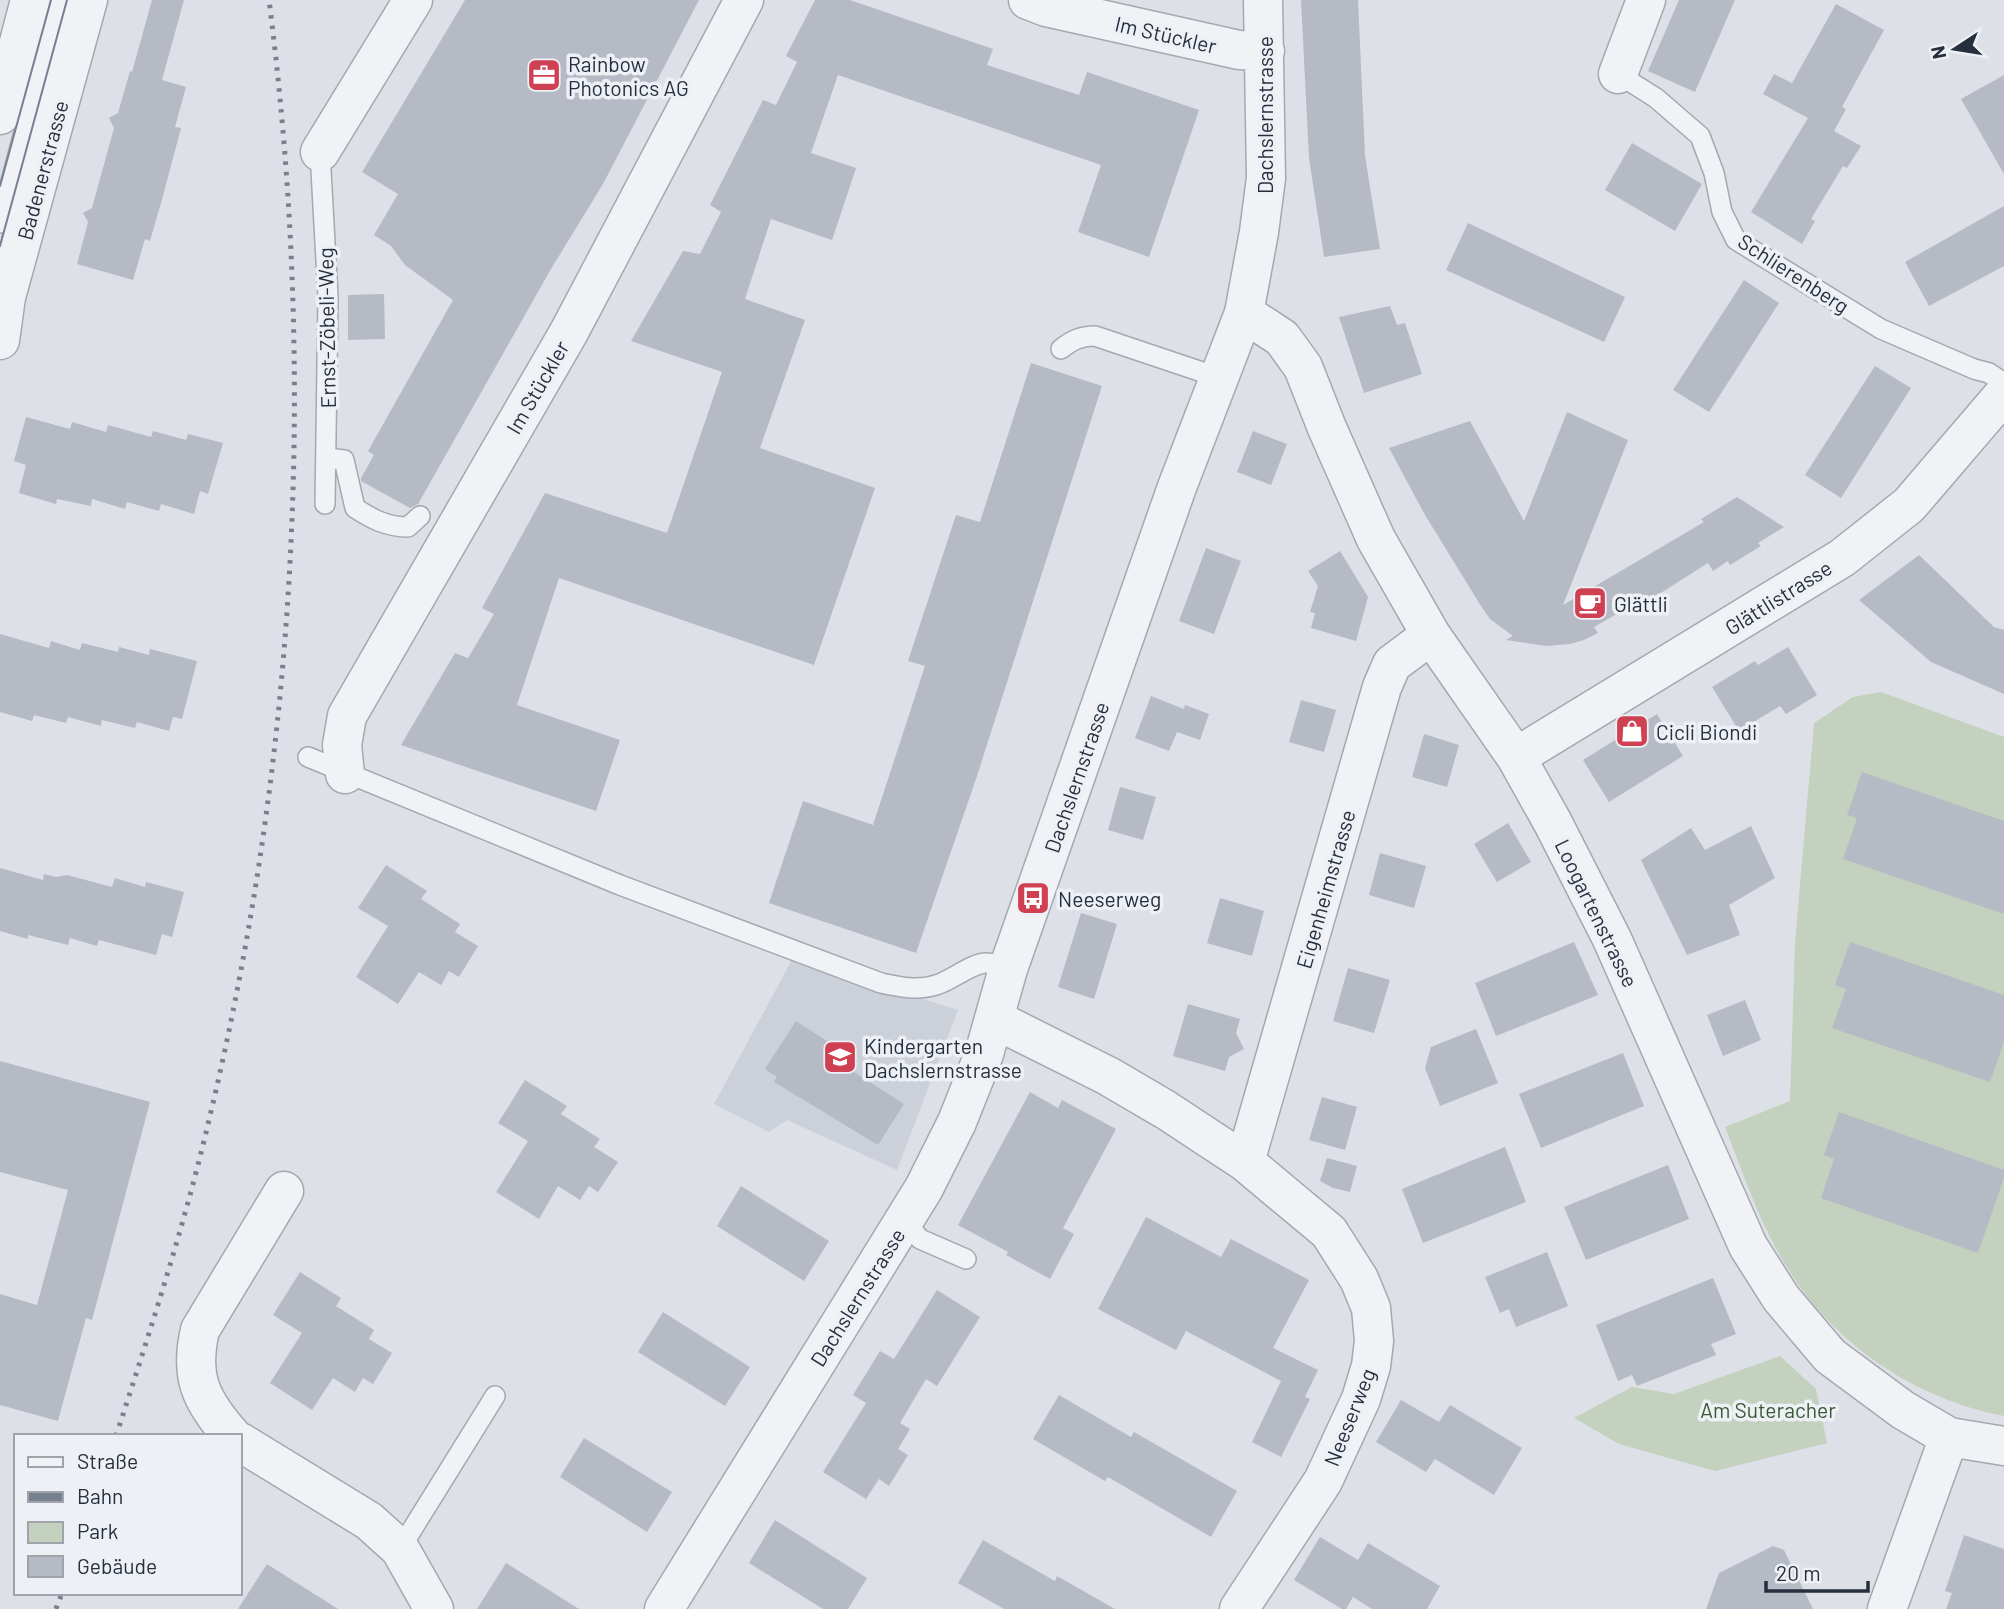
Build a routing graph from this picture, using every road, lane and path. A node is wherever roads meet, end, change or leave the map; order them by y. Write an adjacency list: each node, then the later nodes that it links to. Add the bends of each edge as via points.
1 (30, 0): 11 (street)
2 (60, 0): 13 (lane)
3 (88, 0): 15 (street, Badenerstrasse, via 6,297)
4 (413, 0): 12 (street)
5 (744, 0): 26 (street, Im Stückler, via 569,332 347,716 342,746)
6 (1028, 0): 9 (street, Im Stückler, via 1227,48)
7 (1263, 0): 9 (street, Dachslernstrasse)
8 (1636, 4): 10 (street)
9 (1265, 51): 14 (street, Dachslernstrasse, via 1266,178)
10 (1618, 74): 18 (lane, Schlierenberg, via 1656,98 1700,136 1722,212 1736,240 1881,329)
11 (0, 115)
12 (320, 152): 20 (lane, Ernst-Zöbeli-Weg, via 328,298)
13 (0, 223)
14 (1244, 313): 17 (street, Dachslernstrasse); 23 (street, Loogartenstrasse, via 1282,338 1303,367 1376,539)
15 (0, 340)
16 (1061, 349): 17 (lane, via 1083,336 1095,336)
17 (1220, 378): 27 (street, Dachslernstrasse, via 1177,487)
18 (2004, 383)
19 (2004, 394): 25 (street, Glättlistrasse, via 1909,505 1842,558)
20 (326, 458): 21 (lane, Ernst-Zöbeli-Weg); 22 (lane, via 344,460 355,508 372,519 408,527)
21 (325, 504)
22 (420, 516)
23 (1431, 635): 25 (street, Loogartenstrasse); 29 (street, Eigenheimstrasse, via 1392,664 1382,687)
24 (308, 757): 26 (lane)
25 (1516, 757): 35 (street, Loogartenstrasse, via 1612,939 1748,1246 1781,1298 1830,1356 1903,1410)
26 (345, 774): 27 (lane, via 620,885 881,982 910,989 935,986 986,962)
27 (1008, 969): 28 (street, Dachslernstrasse)
28 (994, 1019): 29 (street, Neeserweg, via 1108,1076); 31 (street, Dachslernstrasse, via 957,1122)
29 (1245, 1162): 41 (street, Neeserweg, via 1329,1232 1359,1279 1371,1308 1374,1341 1361,1399 1324,1481)
30 (284, 1191): 34 (street, via 200,1330 196,1347 200,1388)
31 (904, 1220): 32 (lane, via 920,1239); 40 (street, Dachslernstrasse)
32 (966, 1259)
33 (495, 1396): 38 (lane)
34 (230, 1434)
35 (1949, 1437): 37 (street, Loogartenstrasse); 42 (street)
36 (242, 1444): 38 (street, via 369,1521)
37 (2004, 1446)
38 (400, 1549): 39 (street)
39 (434, 1609)
40 (664, 1609)
41 (1239, 1609)
42 (1887, 1609)

